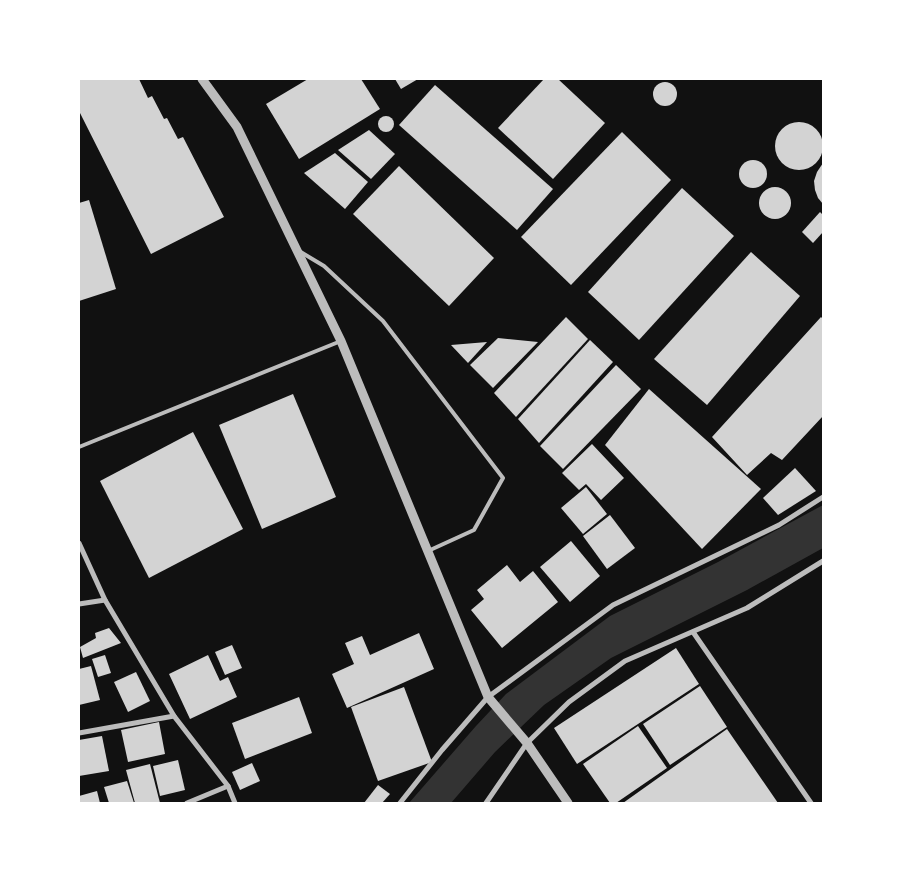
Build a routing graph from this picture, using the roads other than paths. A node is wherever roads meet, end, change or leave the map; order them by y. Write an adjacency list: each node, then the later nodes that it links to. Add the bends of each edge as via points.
1 (202, 79): 2 (street, via 237,127)
2 (297, 250): 3 (street); 7 (lane, via 324,266 383,320 503,478 474,530)
3 (341, 341): 4 (lane); 7 (street)
4 (79, 447)
5 (823, 497): 12 (street, via 779,525 614,605)
6 (79, 544): 9 (street)
7 (428, 551): 12 (street)
8 (823, 561): 11 (street, via 748,608)
9 (106, 600): 10 (street); 13 (street)
10 (79, 604)
11 (693, 632): 15 (street, via 624,661 569,702); 22 (street)
12 (488, 697): 15 (street); 19 (street)
13 (174, 716): 14 (street); 16 (street)
14 (79, 734)
15 (527, 743): 20 (street); 21 (street)
16 (228, 786): 17 (street); 18 (street)
17 (187, 803)
18 (235, 803)
19 (400, 803)
20 (486, 803)
21 (568, 803)
22 (811, 803)

